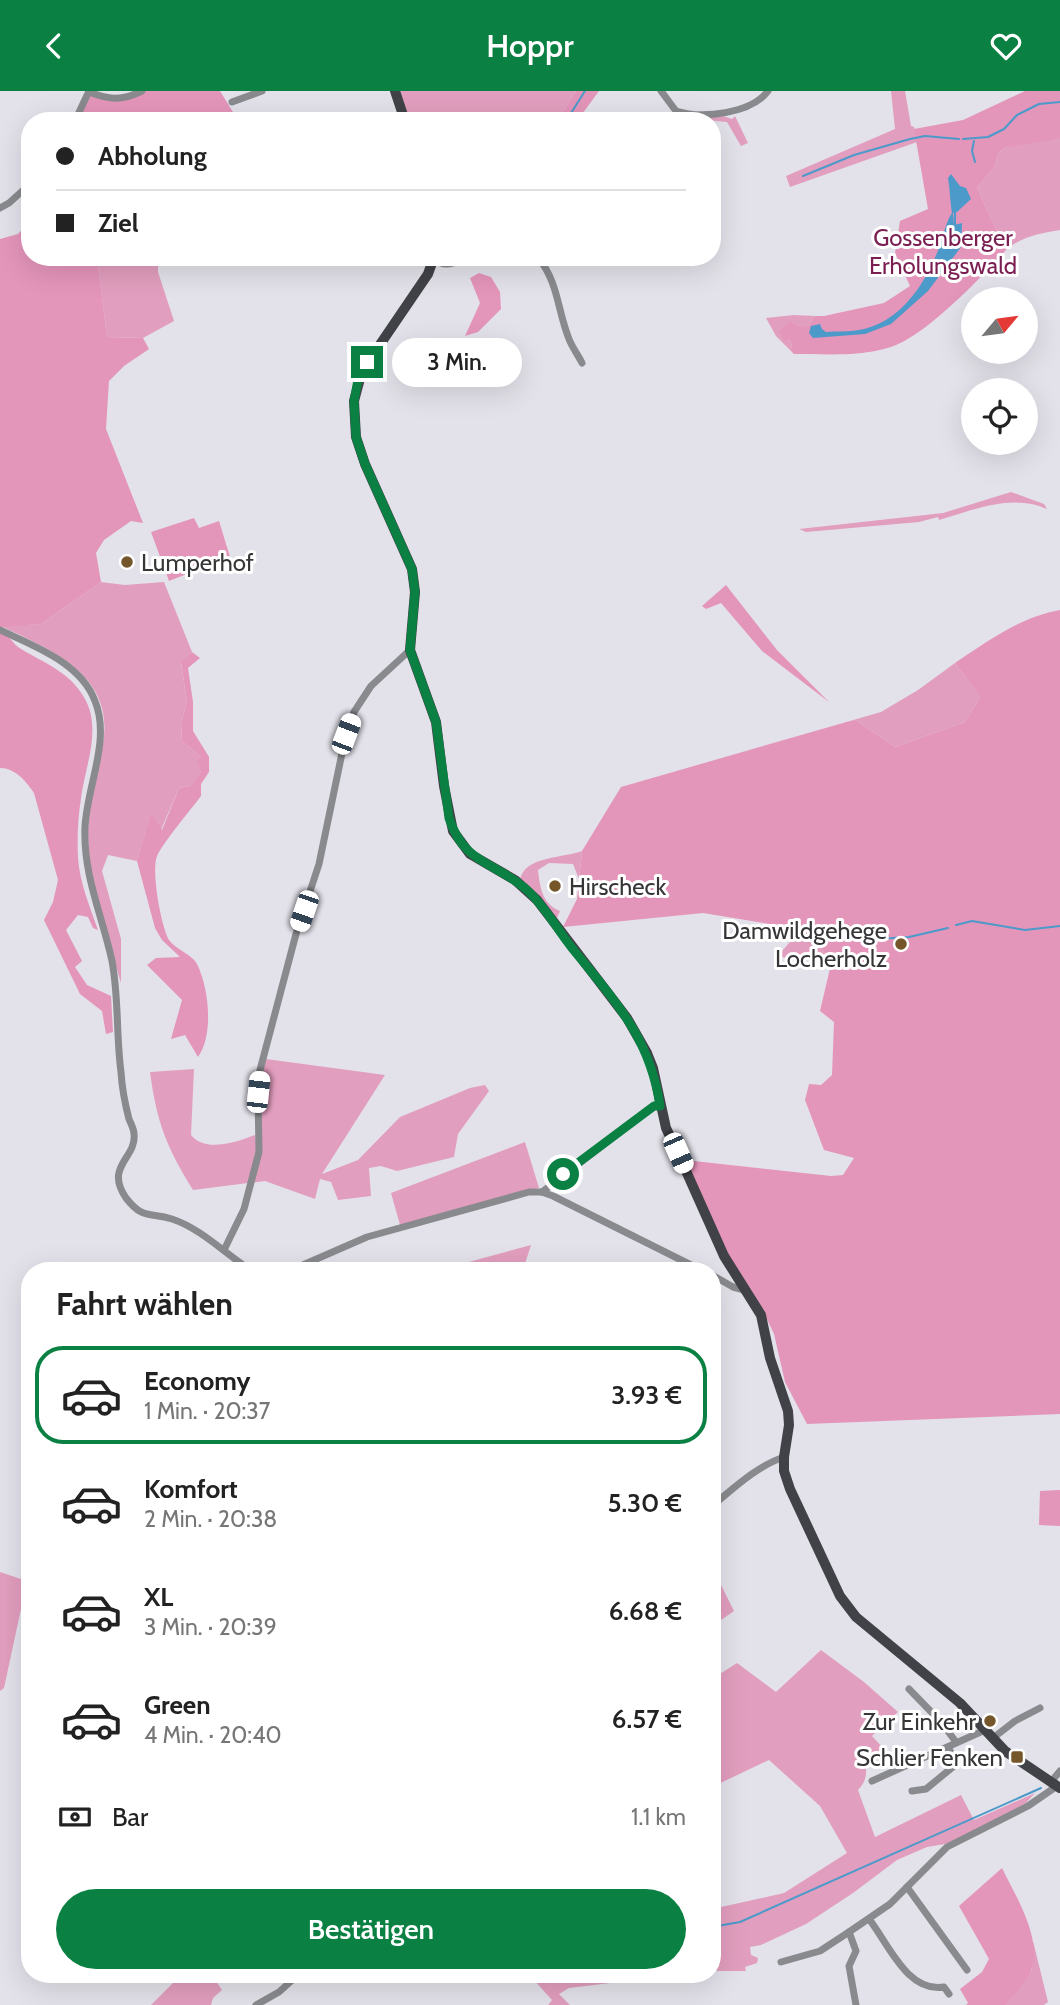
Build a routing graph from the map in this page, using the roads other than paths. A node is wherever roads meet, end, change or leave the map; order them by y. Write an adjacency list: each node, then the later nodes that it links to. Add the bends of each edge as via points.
1 (89, 91): 2 (street, via 125,99); 8 (street)
2 (142, 91)
3 (262, 91): 7 (street)
4 (395, 91): 9 (main road)
5 (661, 91): 10 (street)
6 (768, 91): 11 (street, via 743,110)
7 (232, 101)
8 (79, 112)
9 (402, 112)
10 (680, 112)
11 (721, 113)
12 (21, 192): 13 (street)
13 (0, 208)
14 (431, 266): 17 (main road)
15 (442, 266): 17 (street)
16 (545, 266): 18 (street, via 569,341)
17 (428, 274): 20 (main road, via 367,362 354,401 356,437 365,464 412,569 415,592)
18 (582, 363)
19 (0, 630): 23 (street, via 72,670 88,687 98,710 100,739 87,806 86,853 114,972 121,1074 134,1133 120,1168 120,1186 146,1216 182,1223)
20 (410, 650): 21 (main road, via 436,722 449,818 458,840 470,854 515,880 549,914 639,1037 653,1068); 23 (street, via 371,686 346,734 322,854 260,1070 260,1151 244,1209)
21 (660, 1106): 22 (street, via 654,1106); 28 (main road, via 716,1241)
22 (542, 1192): 25 (street, via 512,1196 368,1237); 26 (street)
23 (224, 1249): 24 (street)
24 (241, 1262)
25 (310, 1262)
26 (685, 1262)
27 (721, 1280): 28 (street)
28 (744, 1290): 29 (main road, via 761,1315 769,1359 784,1396 789,1425)
29 (784, 1457): 30 (street); 33 (main road, via 790,1489 840,1596 856,1617 960,1703)
30 (721, 1499)
31 (909, 1689): 35 (street)
32 (1040, 1708): 34 (street)
33 (985, 1730): 34 (main road); 35 (street)
34 (993, 1738): 39 (main road)
35 (956, 1742): 36 (street)
36 (948, 1748): 38 (street); 40 (street, via 954,1766 926,1789)
37 (1060, 1771): 39 (street)
38 (872, 1781)
39 (1056, 1786): 41 (street, via 1028,1806 947,1847)
40 (912, 1791)
41 (907, 1887): 42 (street); 45 (street)
42 (869, 1919): 43 (street); 47 (street, via 906,1973 931,1988 944,1987)
43 (849, 1932): 44 (street, via 820,1951); 49 (street, via 856,1951 849,1966)
44 (781, 1962)
45 (967, 1970)
46 (289, 1983): 48 (street)
47 (949, 1994)
48 (256, 2005)
49 (856, 2005)

